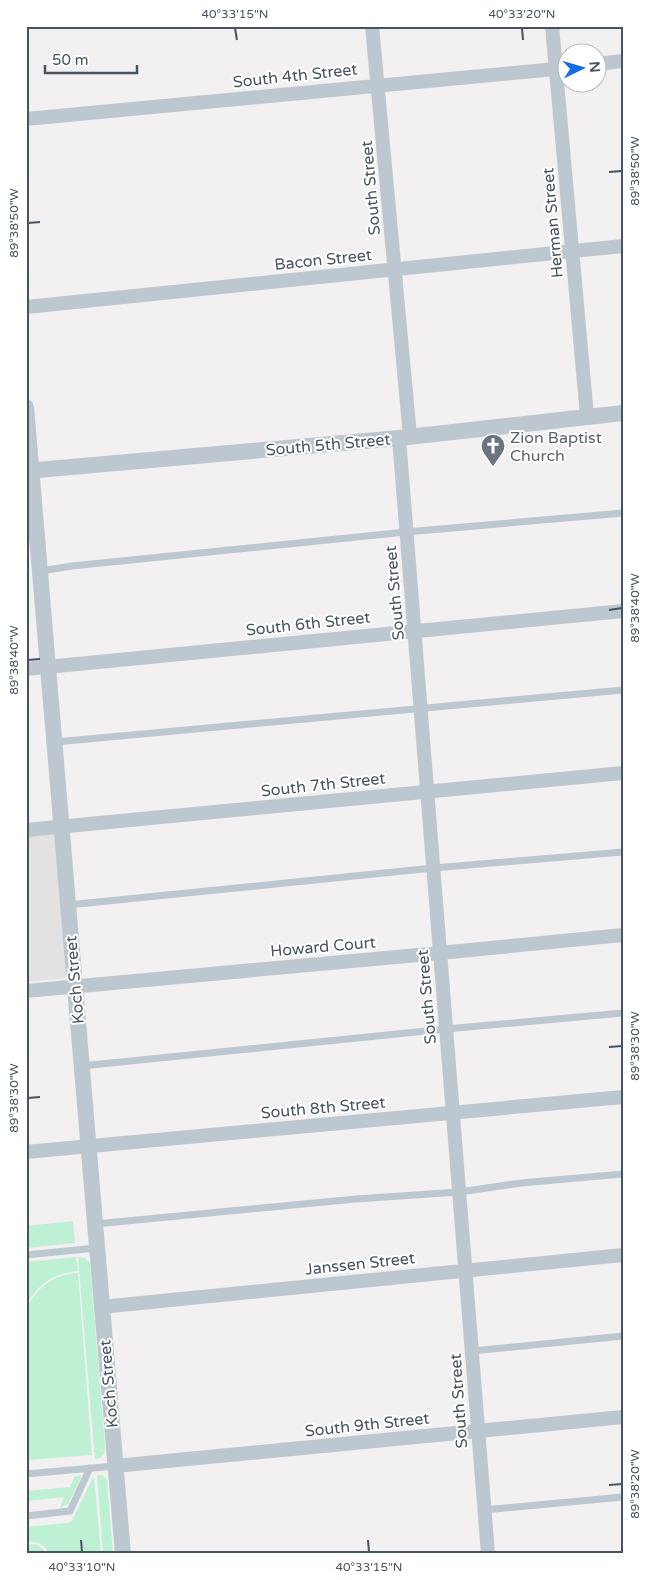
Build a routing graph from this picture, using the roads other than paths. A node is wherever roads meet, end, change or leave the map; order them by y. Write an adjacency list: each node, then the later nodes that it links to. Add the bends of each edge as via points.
1 (372, 26): 7 (street, South Street)
2 (552, 26): 3 (street, Herman Street)
3 (556, 45)
4 (623, 61): 5 (street)
5 (606, 63)
6 (556, 68): 7 (street, South 4th Street)
7 (378, 85): 9 (street, South 4th Street); 12 (street, South Street)
8 (562, 92): 11 (street, Herman Street)
9 (26, 119)
10 (623, 246): 11 (street, Bacon Street)
11 (572, 251): 12 (street, Bacon Street); 16 (street, Herman Street)
12 (395, 270): 13 (street, Bacon Street); 17 (street, South Street)
13 (26, 307)
14 (26, 406): 18 (street, Koch Street)
15 (623, 413): 16 (street, South 5th Street)
16 (587, 416): 17 (street, South 5th Street)
17 (404, 437): 18 (street, South 5th Street); 20 (street, South Street)
18 (29, 471): 21 (street, Koch Street)
19 (623, 514): 20 (lane)
20 (406, 532): 21 (lane); 23 (street, South Street)
21 (41, 571): 24 (street, Koch Street)
22 (623, 611): 23 (street, South 6th Street)
23 (414, 630): 24 (street, South 6th Street); 27 (street, South Street)
24 (49, 666): 25 (street, South 6th Street); 28 (street, Koch Street)
25 (26, 669)
26 (623, 690): 27 (lane)
27 (420, 708): 28 (lane); 30 (street, South Street)
28 (55, 742): 31 (street, Koch Street)
29 (623, 773): 30 (street, South 7th Street)
30 (427, 791): 31 (street, South 7th Street); 34 (street, South Street)
31 (62, 827): 32 (street, South 7th Street); 35 (street, Koch Street)
32 (26, 830)
33 (623, 852): 34 (lane)
34 (433, 868): 35 (lane); 37 (street, South Street)
35 (68, 905): 38 (street, Koch Street)
36 (623, 935): 37 (street, Howard Court)
37 (440, 954): 38 (street, Howard Court); 41 (street, South Street)
38 (75, 986): 39 (street, Howard Court); 42 (street, Koch Street)
39 (26, 991)
40 (623, 1013): 41 (lane)
41 (446, 1029): 42 (lane); 44 (street, South Street)
42 (82, 1066): 45 (street, Koch Street)
43 (623, 1097): 44 (street, South 8th Street)
44 (453, 1113): 45 (street, South 8th Street); 48 (street, South Street)
45 (88, 1146): 46 (street, South 8th Street); 49 (street, Koch Street)
46 (26, 1152)
47 (623, 1174): 48 (lane)
48 (459, 1192): 49 (lane); 53 (street, South Street)
49 (94, 1224): 50 (street, Koch Street)
50 (96, 1248): 51 (lane); 54 (street, Koch Street)
51 (26, 1255)
52 (623, 1255): 53 (street, Janssen Street)
53 (465, 1270): 54 (street, Janssen Street); 56 (street, South Street)
54 (101, 1306): 59 (street, Koch Street)
55 (623, 1336): 56 (lane)
56 (472, 1351): 58 (street, South Street)
57 (623, 1417): 58 (street, South 9th Street)
58 (478, 1431): 59 (street, South 9th Street); 63 (street, South Street)
59 (115, 1466): 60 (lane); 65 (street, Koch Street)
60 (90, 1468): 61 (lane); 64 (lane, via 70,1511)
61 (26, 1474)
62 (623, 1497): 63 (lane)
63 (484, 1510): 66 (street, South Street)
64 (26, 1516)
65 (123, 1554)
66 (488, 1554)

